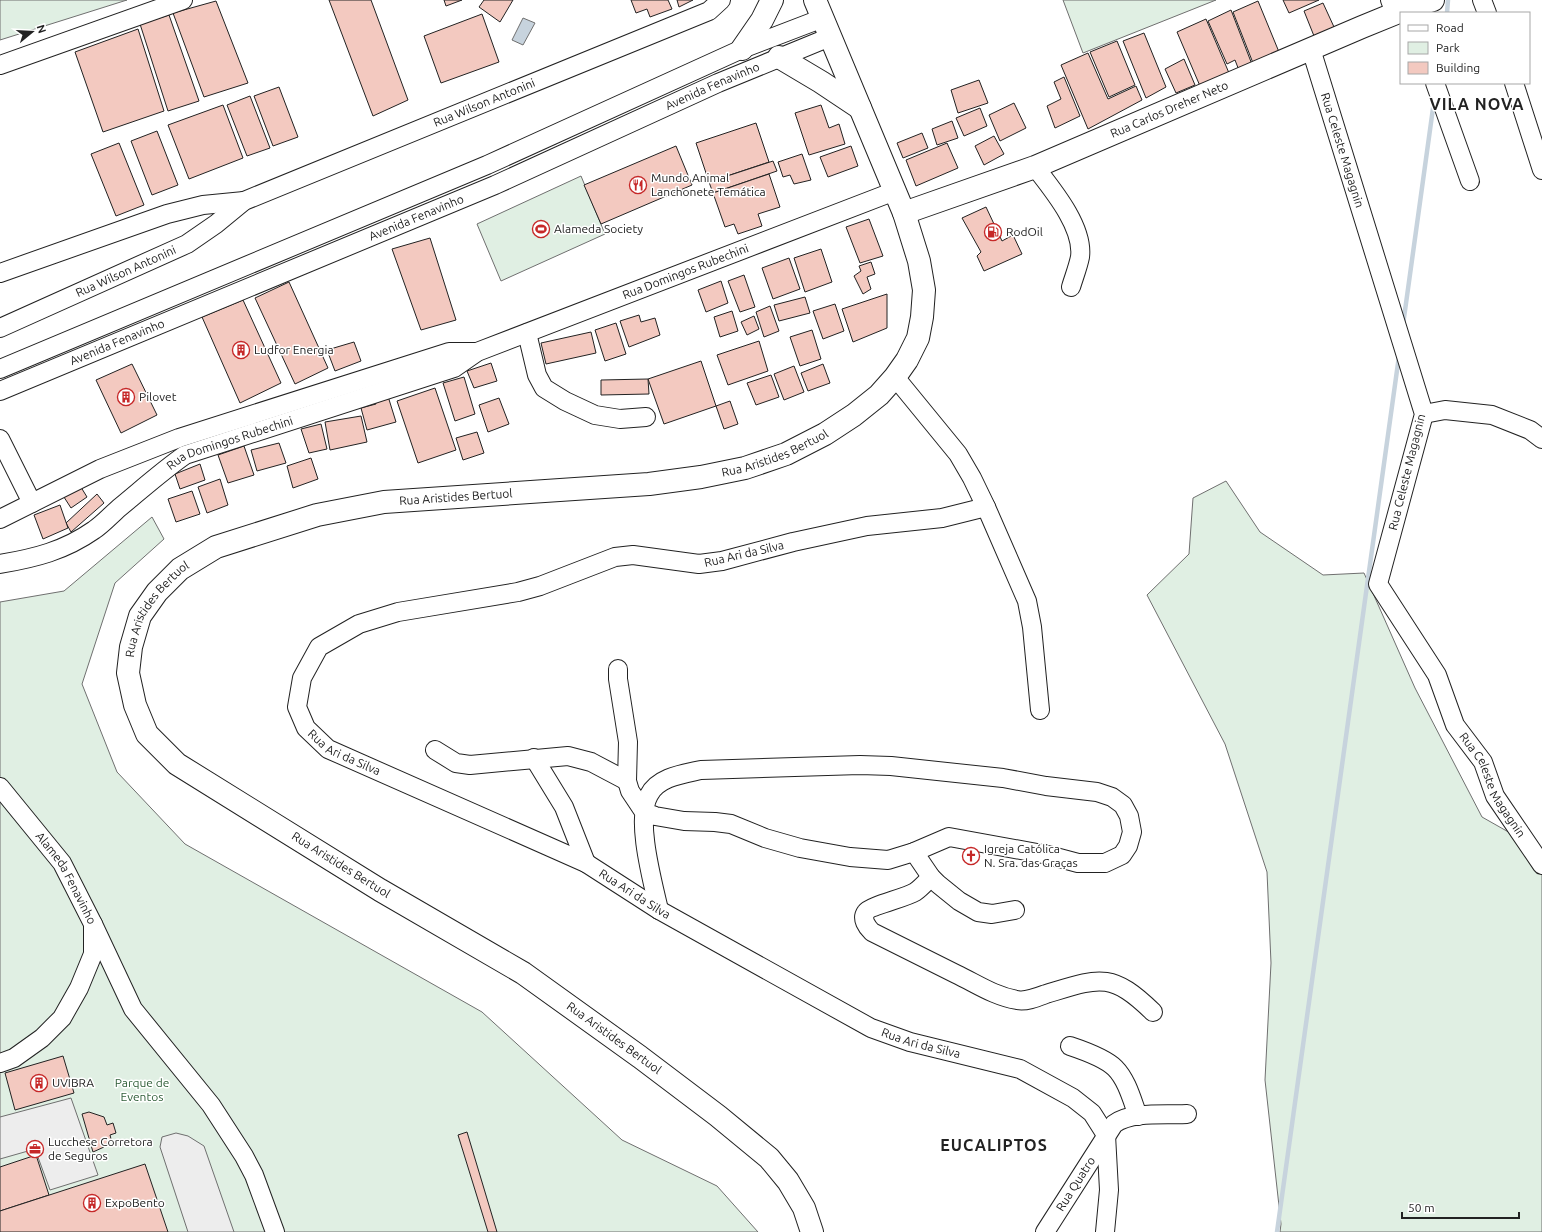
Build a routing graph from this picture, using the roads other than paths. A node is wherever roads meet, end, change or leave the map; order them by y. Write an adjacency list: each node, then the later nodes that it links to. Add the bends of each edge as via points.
1 (183, 0): 13 (street)
2 (720, 0): 26 (street, Rua Wilson Antonini, via 709,11)
3 (772, 0): 9 (main road, via 762,20)
4 (1433, 0): 6 (main road, Rua Carlos Dreher Neto)
5 (1482, 0): 7 (street)
6 (1402, 8): 10 (main road, Rua Carlos Dreher Neto)
7 (1487, 12)
8 (823, 18): 9 (street, Avenida Fenavinho); 11 (street, Avenida Fenavinho); 17 (main road, Rua Aristides Bertuol)
9 (742, 48): 12 (street, Avenida Fenavinho)
10 (1311, 49): 21 (main road, Rua Carlos Dreher Neto); 42 (street, Rua Celeste Magagnin)
11 (779, 57): 14 (street, Avenida Fenavinho); 17 (main road)
12 (709, 64): 14 (street); 18 (street, Avenida Fenavinho)
13 (0, 65)
14 (718, 83): 19 (street, Avenida Fenavinho)
15 (1435, 84): 23 (street)
16 (1514, 84): 22 (street)
17 (860, 108): 25 (main road, Rua Aristides Bertuol)
18 (596, 116): 19 (street); 20 (street, Avenida Fenavinho)
19 (605, 135): 24 (street, Avenida Fenavinho)
20 (487, 165): 24 (street); 27 (street, Avenida Fenavinho)
21 (1035, 167): 28 (main road, Rua Carlos Dreher Neto); 33 (street, via 1070,217 1077,234 1080,256)
22 (1542, 170)
23 (1470, 181)
24 (495, 185): 29 (street, Avenida Fenavinho)
25 (895, 191): 28 (main road, Rua Aristides Bertuol); 37 (street, Rua Domingos Rubechini)
26 (244, 201): 31 (street, Rua Wilson Antonini, via 203,204 167,214); 36 (street, Rua Wilson Antonini, via 187,244)
27 (377, 212): 29 (street); 30 (street, Avenida Fenavinho)
28 (904, 213): 40 (main road, Rua Aristides Bertuol, via 919,261 924,290 923,311 918,338)
29 (384, 232): 32 (street, Avenida Fenavinho)
30 (266, 257): 32 (street); 34 (street, Avenida Fenavinho)
31 (0, 273)
32 (275, 277): 35 (street, Avenida Fenavinho)
33 (1071, 287)
34 (152, 305): 35 (street); 39 (street, Avenida Fenavinho)
35 (161, 325): 41 (street, Avenida Fenavinho)
36 (0, 328)
37 (527, 333): 38 (street, Rua Domingos Rubechini); 43 (street, via 537,375 544,388 596,415 620,419)
38 (477, 352): 46 (street, Rua Domingos Rubechini, via 449,352 180,438 100,469); 49 (street, Rua Domingos Rubechini, via 454,368 185,455 168,466 94,530 62,548 34,558)
39 (0, 369)
40 (895, 377): 47 (street, via 958,454); 71 (main road, Rua Aristides Bertuol, via 879,395 825,434 786,454 745,468 649,484 384,502 317,515 216,547 180,568 157,592 140,616 131,647 128,673 134,705 147,734 178,764 380,890 523,973 640,1057 769,1158 788,1181 804,1208)
41 (0, 391)
42 (1424, 414): 45 (street, via 1445,410 1492,415 1530,430); 59 (street, Rua Celeste Magagnin, via 1378,584 1437,675 1455,724 1483,762 1495,796)
43 (646, 417)
44 (0, 439): 46 (street)
45 (1542, 439)
46 (32, 503): 48 (street, Rua Domingos Rubechini)
47 (986, 507): 51 (street, via 1027,601); 58 (street, Rua Ari da Silva, via 942,518 867,526 722,561 699,564 633,555 615,557 518,592 398,612 359,624 319,647 302,678 297,707 306,728 328,749)
48 (0, 519)
49 (0, 564)
50 (618, 669): 54 (street, via 628,742)
51 (1040, 710)
52 (435, 750): 53 (street, via 456,763 470,765)
53 (534, 758): 54 (street, via 568,756 591,762); 58 (street, via 564,807)
54 (627, 781): 56 (street, via 630,791)
55 (0, 787): 63 (street, Alameda Fenavinho, via 62,863)
56 (644, 812): 57 (street, via 684,821 731,824 793,846 850,857 888,860); 57 (street, via 649,794 661,782 677,775 701,770 860,764 1003,778 1097,792 1112,797 1123,805 1129,816 1132,832 1122,855 1105,863 1078,863 949,837); 61 (street, via 646,848)
57 (914, 852): 60 (street)
58 (586, 863): 61 (street, Rua Ari da Silva)
59 (1542, 865)
60 (931, 877): 62 (street, via 959,901 978,912 992,914); 64 (street, via 915,892 866,912 864,920 872,932 992,993 1019,1001 1091,982 1108,982 1136,995)
61 (659, 910): 69 (street, Rua Ari da Silva, via 871,1028 910,1042 1020,1069 1073,1098 1092,1113)
62 (1015, 910)
63 (93, 924): 66 (street, Alameda Fenavinho, via 93,954 79,988 62,1018 42,1038 14,1058); 70 (street, via 133,1009 211,1105 244,1156 254,1175)
64 (1153, 1012)
65 (1070, 1046): 68 (street, via 1115,1067 1127,1086)
66 (0, 1063)
67 (1187, 1114): 68 (street, Rua Quatro)
68 (1138, 1116): 69 (street, Rua Quatro, via 1119,1120)
69 (1106, 1135): 72 (street, Rua Quatro); 73 (street, Rua Ari da Silva, via 1109,1190)
70 (275, 1232)
71 (812, 1232)
72 (1045, 1232)
73 (1105, 1232)

